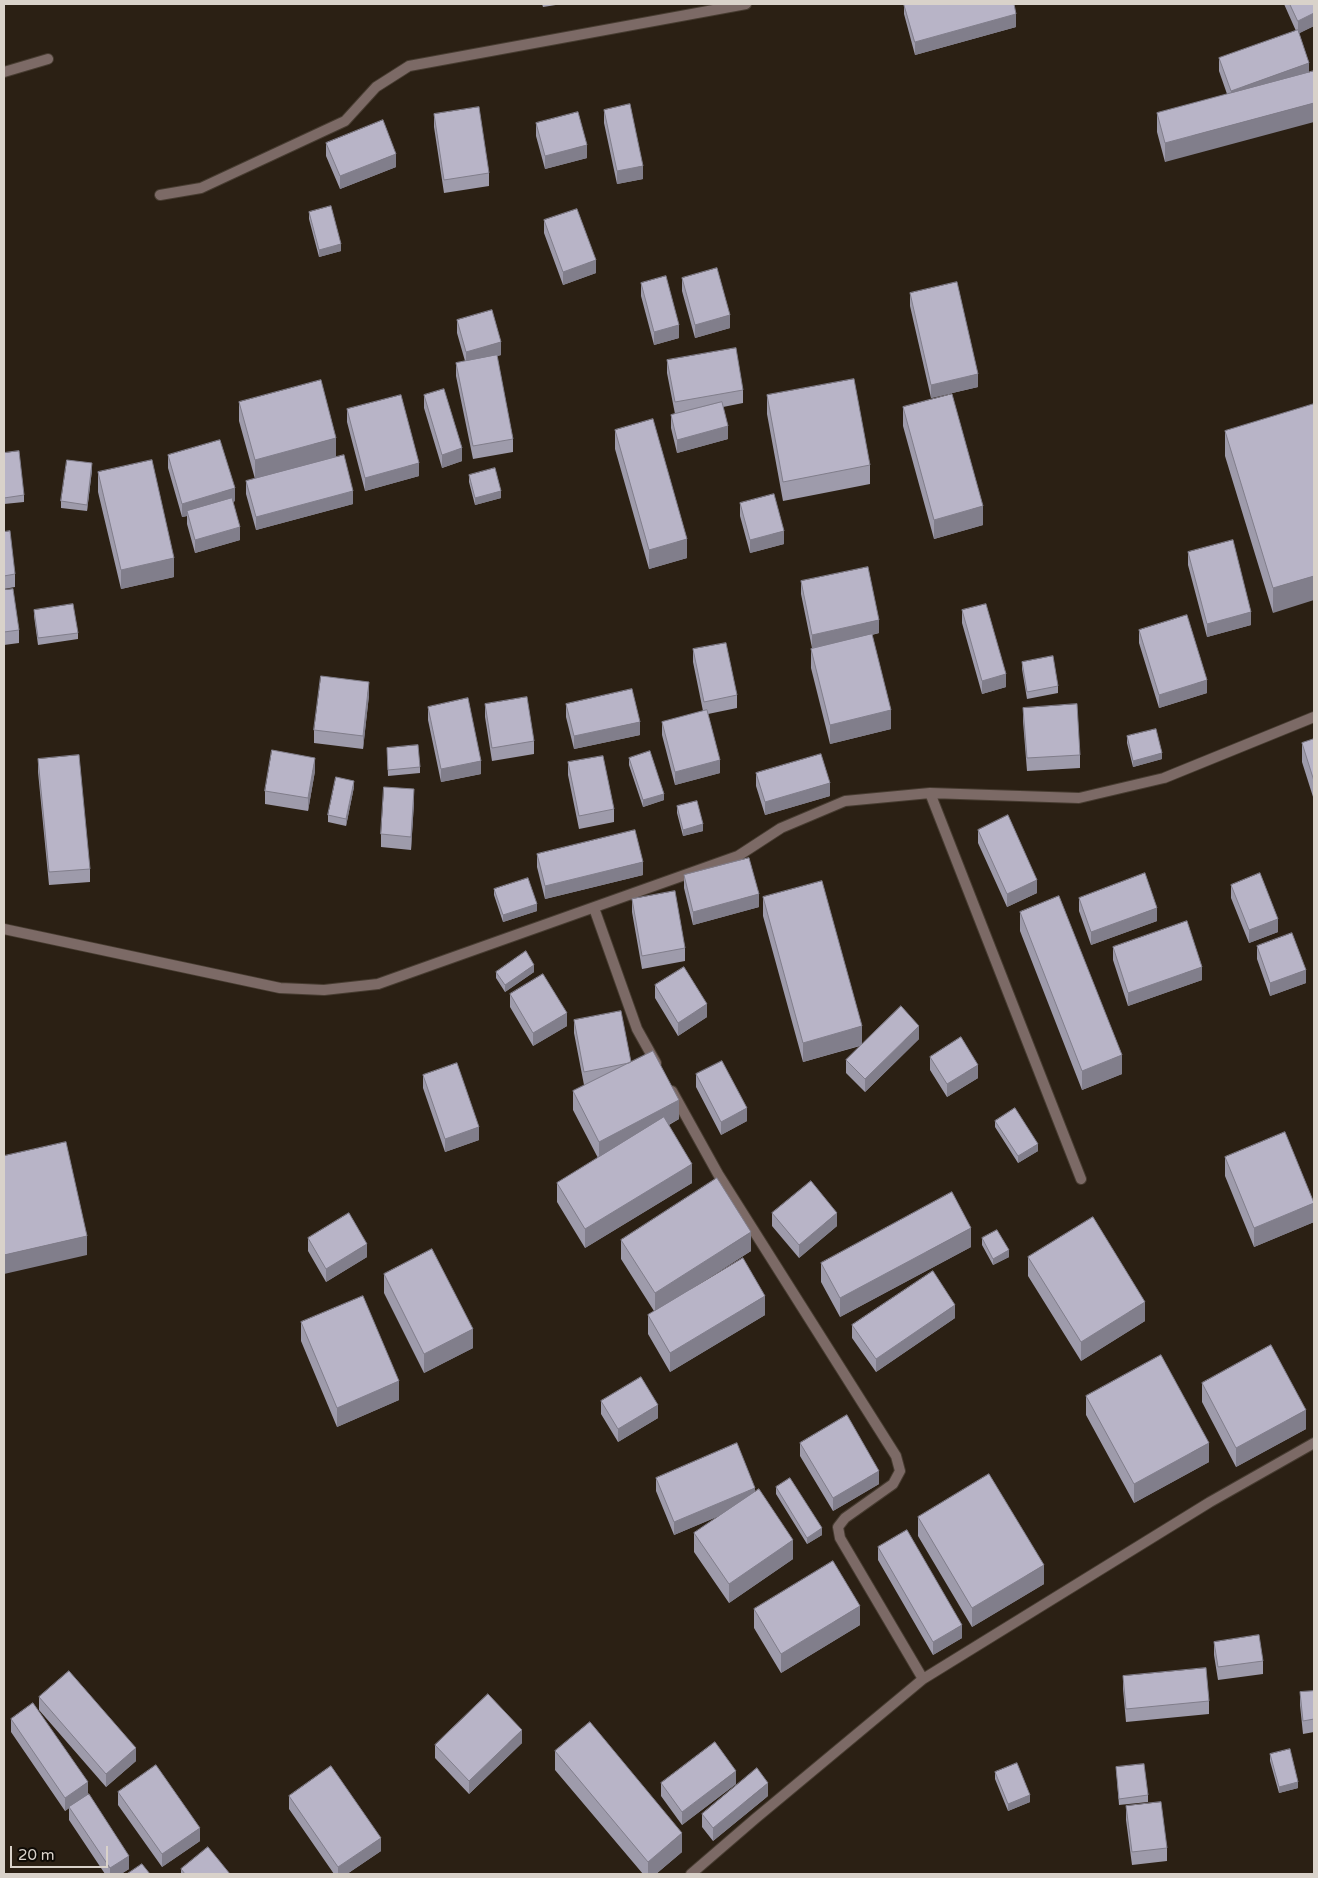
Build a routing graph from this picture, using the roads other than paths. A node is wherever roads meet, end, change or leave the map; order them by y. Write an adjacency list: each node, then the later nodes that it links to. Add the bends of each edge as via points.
1 (746, 4): 4 (street, via 409,66 376,87 345,121 201,188)
2 (48, 59): 3 (street)
3 (4, 72)
4 (160, 195)
5 (1314, 718): 6 (street, via 1164,778 1079,798)
6 (930, 793): 7 (street, via 845,801 782,828 738,856); 9 (street)
7 (594, 908): 8 (street, via 378,984 324,990 280,988); 11 (street, via 637,1029 718,1174 896,1456 900,1471 893,1484 845,1518 838,1527 840,1538)
8 (4, 929)
9 (1081, 1179)
10 (1314, 1443): 11 (street, via 1210,1502)
11 (923, 1679): 12 (street)
12 (691, 1874)

